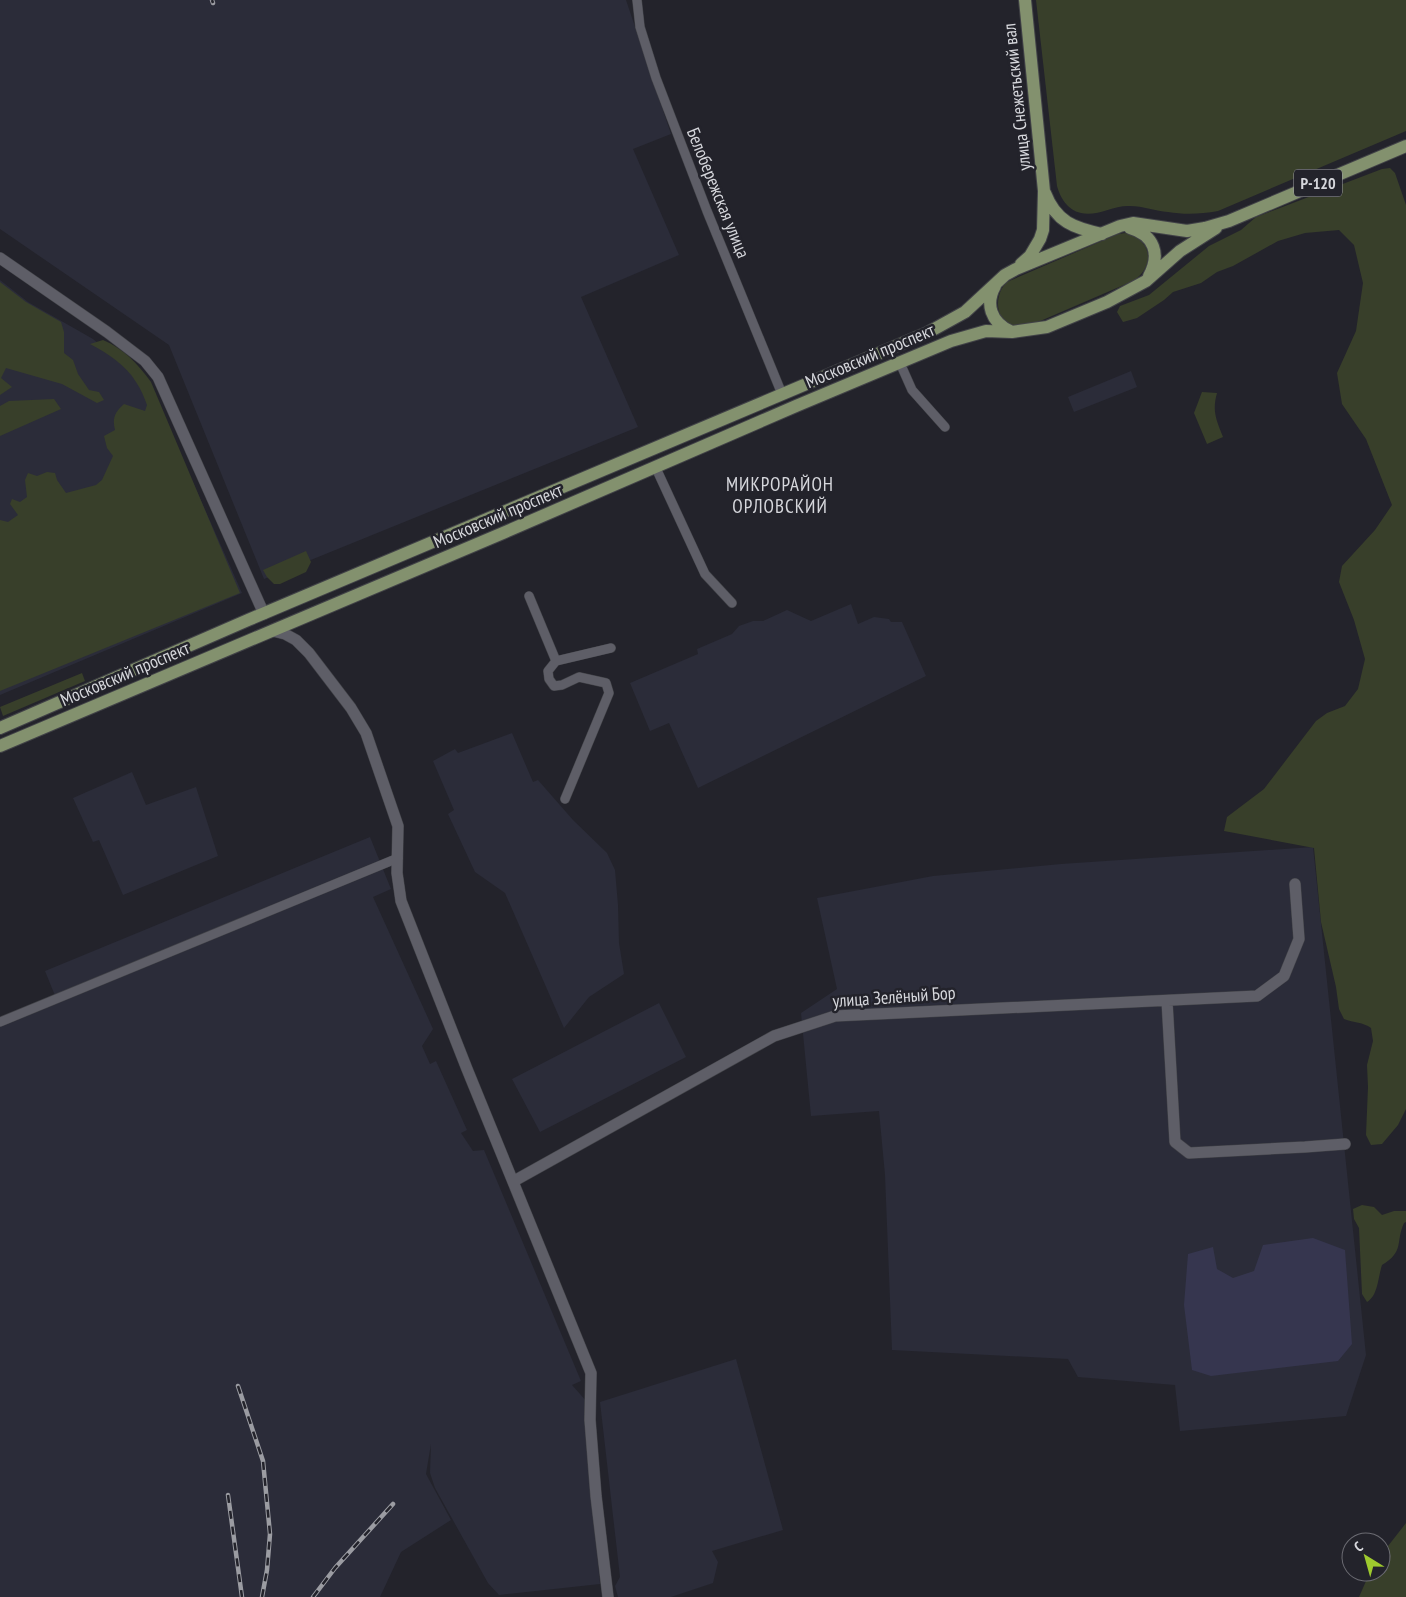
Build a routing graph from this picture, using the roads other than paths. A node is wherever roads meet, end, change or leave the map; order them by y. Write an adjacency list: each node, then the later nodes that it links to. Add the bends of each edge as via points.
1 (637, 0): 14 (street, Белобережская улица, via 640,27 656,78)
2 (1025, 0): 4 (main road, улица Снежетьский вал)
3 (1406, 146): 5 (main road, Р-120)
4 (1044, 191): 7 (main road, улица Снежетьский вал, via 1050,206 1064,220); 9 (main road, улица Снежетьский вал, via 1040,239 1030,256)
5 (1229, 221): 6 (main road, via 1187,231 1133,224); 10 (main road, Московский проспект, via 1180,251)
6 (1120, 226): 7 (main road, Московский проспект); 10 (main road, via 1141,232 1154,249 1155,263)
7 (1102, 234): 9 (main road, Московский проспект)
8 (0, 258): 19 (street, via 130,349 158,377)
9 (1016, 268): 11 (main road, Московский проспект)
10 (1146, 281): 12 (main road, Московский проспект, via 1107,302 1046,327)
11 (998, 282): 12 (main road, via 990,300 992,316); 14 (main road, Московский проспект, via 965,312 947,323)
12 (1012, 332): 13 (main road, Московский проспект, via 973,334)
13 (900, 363): 15 (street, via 912,390); 16 (main road, Московский проспект)
14 (782, 394): 19 (main road, Московский проспект)
15 (945, 427)
16 (655, 466): 18 (street, via 706,574); 20 (main road, Московский проспект)
17 (529, 596): 22 (street)
18 (732, 603)
19 (264, 614): 20 (main road); 23 (main road, Московский проспект)
20 (273, 630): 24 (main road, Московский проспект); 26 (street, via 296,640 309,653 366,733 398,826)
21 (611, 648): 22 (street)
22 (556, 660): 25 (street, via 548,671 554,686 580,678 606,683 609,693)
23 (0, 728)
24 (0, 746)
25 (565, 799)
26 (398, 858): 29 (street); 31 (street, via 401,901)
27 (1295, 884): 28 (street, улица Зелёный Бор, via 1299,939 1284,976 1257,996)
28 (1167, 1001): 30 (street, via 1175,1142 1189,1154); 31 (street, улица Зелёный Бор, via 835,1016 774,1036)
29 (0, 1022)
30 (1345, 1144)
31 (514, 1181): 32 (street, via 591,1373 590,1420)
32 (608, 1597)

